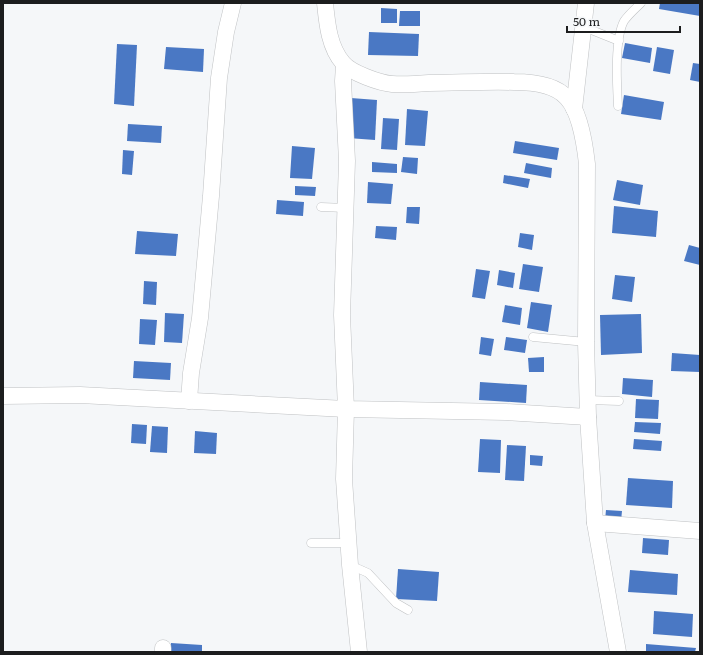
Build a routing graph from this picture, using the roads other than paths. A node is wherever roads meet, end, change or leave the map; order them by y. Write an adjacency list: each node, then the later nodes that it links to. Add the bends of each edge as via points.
1 (233, 3): 16 (street, via 219,78 200,318)
2 (324, 3): 7 (street, via 331,40 336,54)
3 (586, 3): 5 (street)
4 (641, 3): 6 (lane, via 623,23)
5 (584, 27): 6 (lane); 9 (street)
6 (619, 41): 8 (lane)
7 (344, 64): 9 (street, via 372,79 392,84 538,84 567,98); 11 (street, via 348,161)
8 (618, 106)
9 (574, 109): 13 (street, via 587,164)
10 (321, 207): 11 (lane)
11 (346, 208): 18 (street, via 342,315)
12 (533, 337): 13 (lane)
13 (586, 342): 15 (street)
14 (3, 396): 16 (street, via 80,395)
15 (587, 400): 17 (lane); 19 (street)
16 (189, 401): 18 (street)
17 (619, 401)
18 (346, 409): 19 (street, via 506,412); 23 (street, via 344,479)
19 (588, 417): 20 (street)
20 (595, 523): 21 (street); 27 (street)
21 (700, 531)
22 (311, 543): 23 (lane)
23 (349, 543): 24 (street)
24 (350, 565): 25 (lane, via 368,573 396,603); 26 (street)
25 (408, 610)
26 (359, 652)
27 (618, 652)

